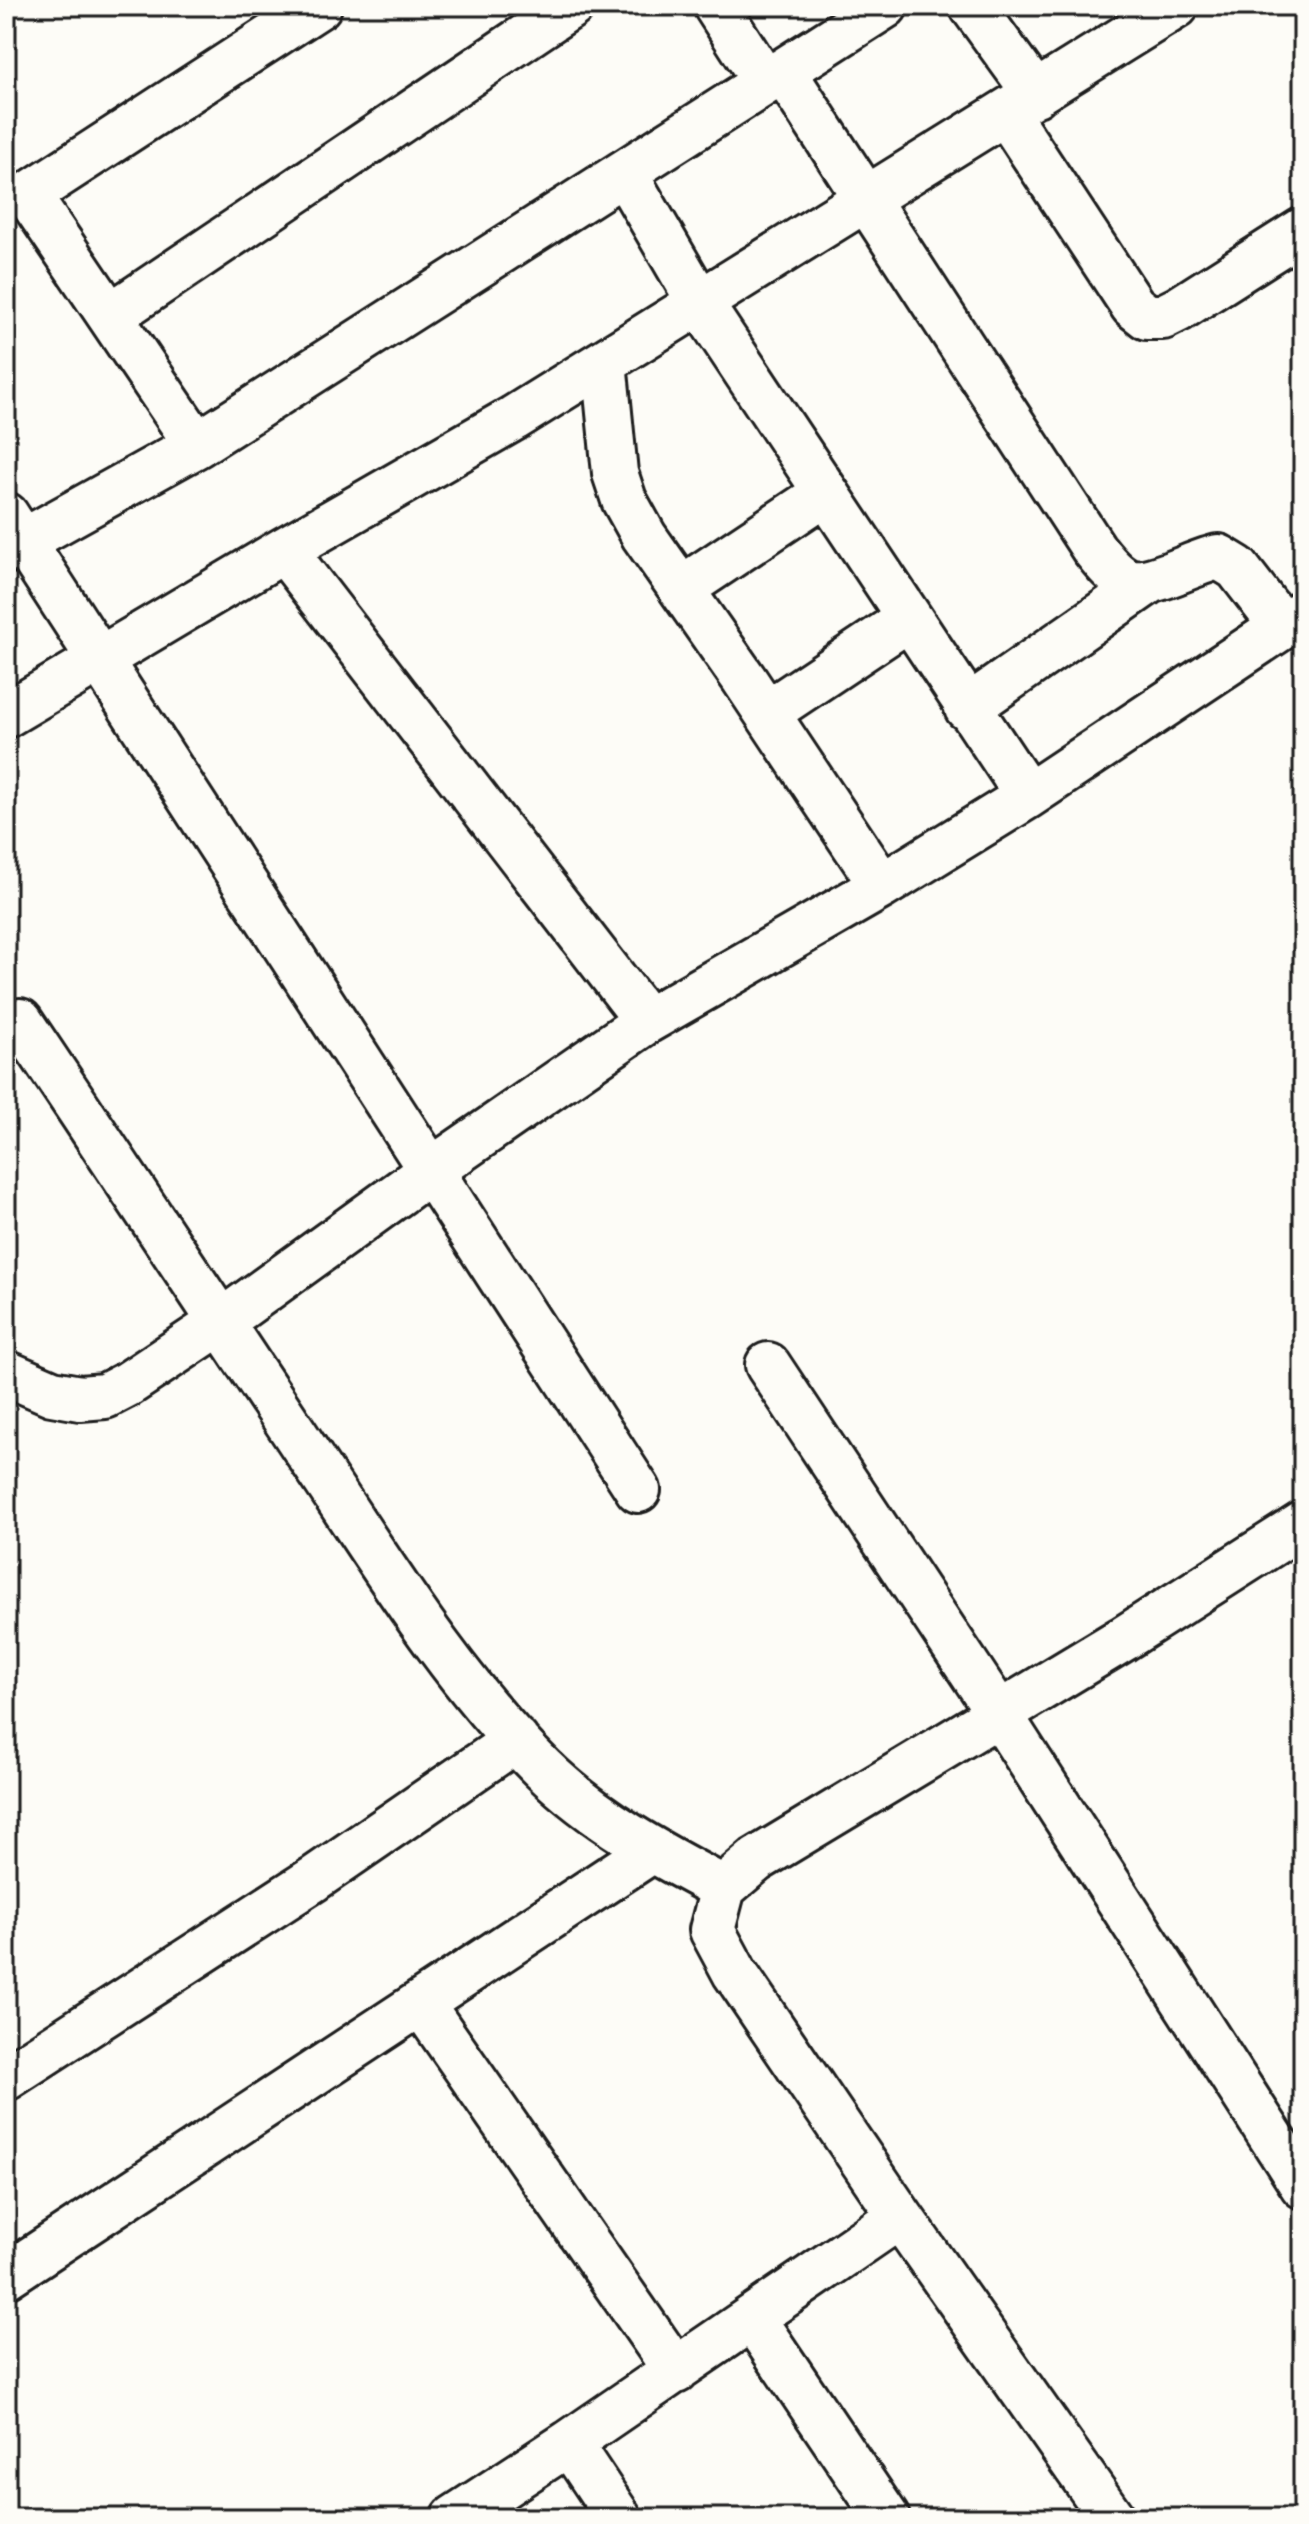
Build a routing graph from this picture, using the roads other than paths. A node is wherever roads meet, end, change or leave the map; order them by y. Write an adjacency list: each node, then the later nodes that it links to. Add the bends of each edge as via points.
1 (319, 6): 11 (street)
2 (571, 6): 14 (street)
3 (716, 6): 7 (street)
4 (885, 6): 7 (street)
5 (972, 6): 8 (street)
6 (1176, 6): 8 (street)
7 (774, 76): 9 (street); 10 (street)
8 (1021, 103): 10 (street); 12 (street, via 1133,306 1147,317 1179,309)
9 (625, 174): 13 (street); 16 (street)
10 (866, 201): 13 (street); 20 (street, via 1094,549 1128,581)
11 (17, 202): 14 (street)
12 (1301, 236)
13 (700, 303): 15 (street); 17 (street)
14 (110, 316): 16 (street)
15 (604, 362): 19 (street); 21 (street, via 615,473 624,500)
16 (197, 445): 18 (street)
17 (825, 493): 21 (street); 22 (street)
18 (12, 535): 24 (street)
19 (284, 550): 24 (street); 31 (street)
20 (1148, 582): 23 (street, via 1219,557); 25 (street)
21 (681, 589): 26 (street)
22 (908, 619): 25 (street); 26 (street)
23 (1292, 619): 28 (street)
24 (102, 660): 27 (street); 32 (street)
25 (967, 708): 28 (street)
26 (767, 713): 29 (street)
27 (6, 715)
28 (1028, 796): 29 (street)
29 (882, 886): 31 (street)
30 (20, 1021): 33 (street)
31 (647, 1021): 32 (street)
32 (430, 1171): 33 (street); 36 (street)
33 (221, 1322): 35 (street, via 105,1396 52,1393); 39 (street, via 388,1573 465,1682)
34 (768, 1365): 38 (street)
35 (6, 1373)
36 (638, 1490)
37 (1303, 1524): 38 (street)
38 (998, 1712): 41 (street, via 756,1860); 44 (street)
39 (516, 1740): 40 (street, via 604,1820); 43 (street, via 314,1879)
40 (651, 1851): 41 (street); 42 (street)
41 (723, 1888): 45 (street, via 712,1930 735,1973)
42 (421, 2003): 46 (street); 48 (street)
43 (6, 2078)
44 (1303, 2186)
45 (900, 2216): 47 (street); 53 (street)
46 (6, 2276)
47 (753, 2319): 48 (street); 52 (street)
48 (676, 2371): 49 (street)
49 (569, 2443): 50 (street); 51 (street)
50 (454, 2518)
51 (619, 2518)
52 (887, 2518)
53 (1112, 2518)

